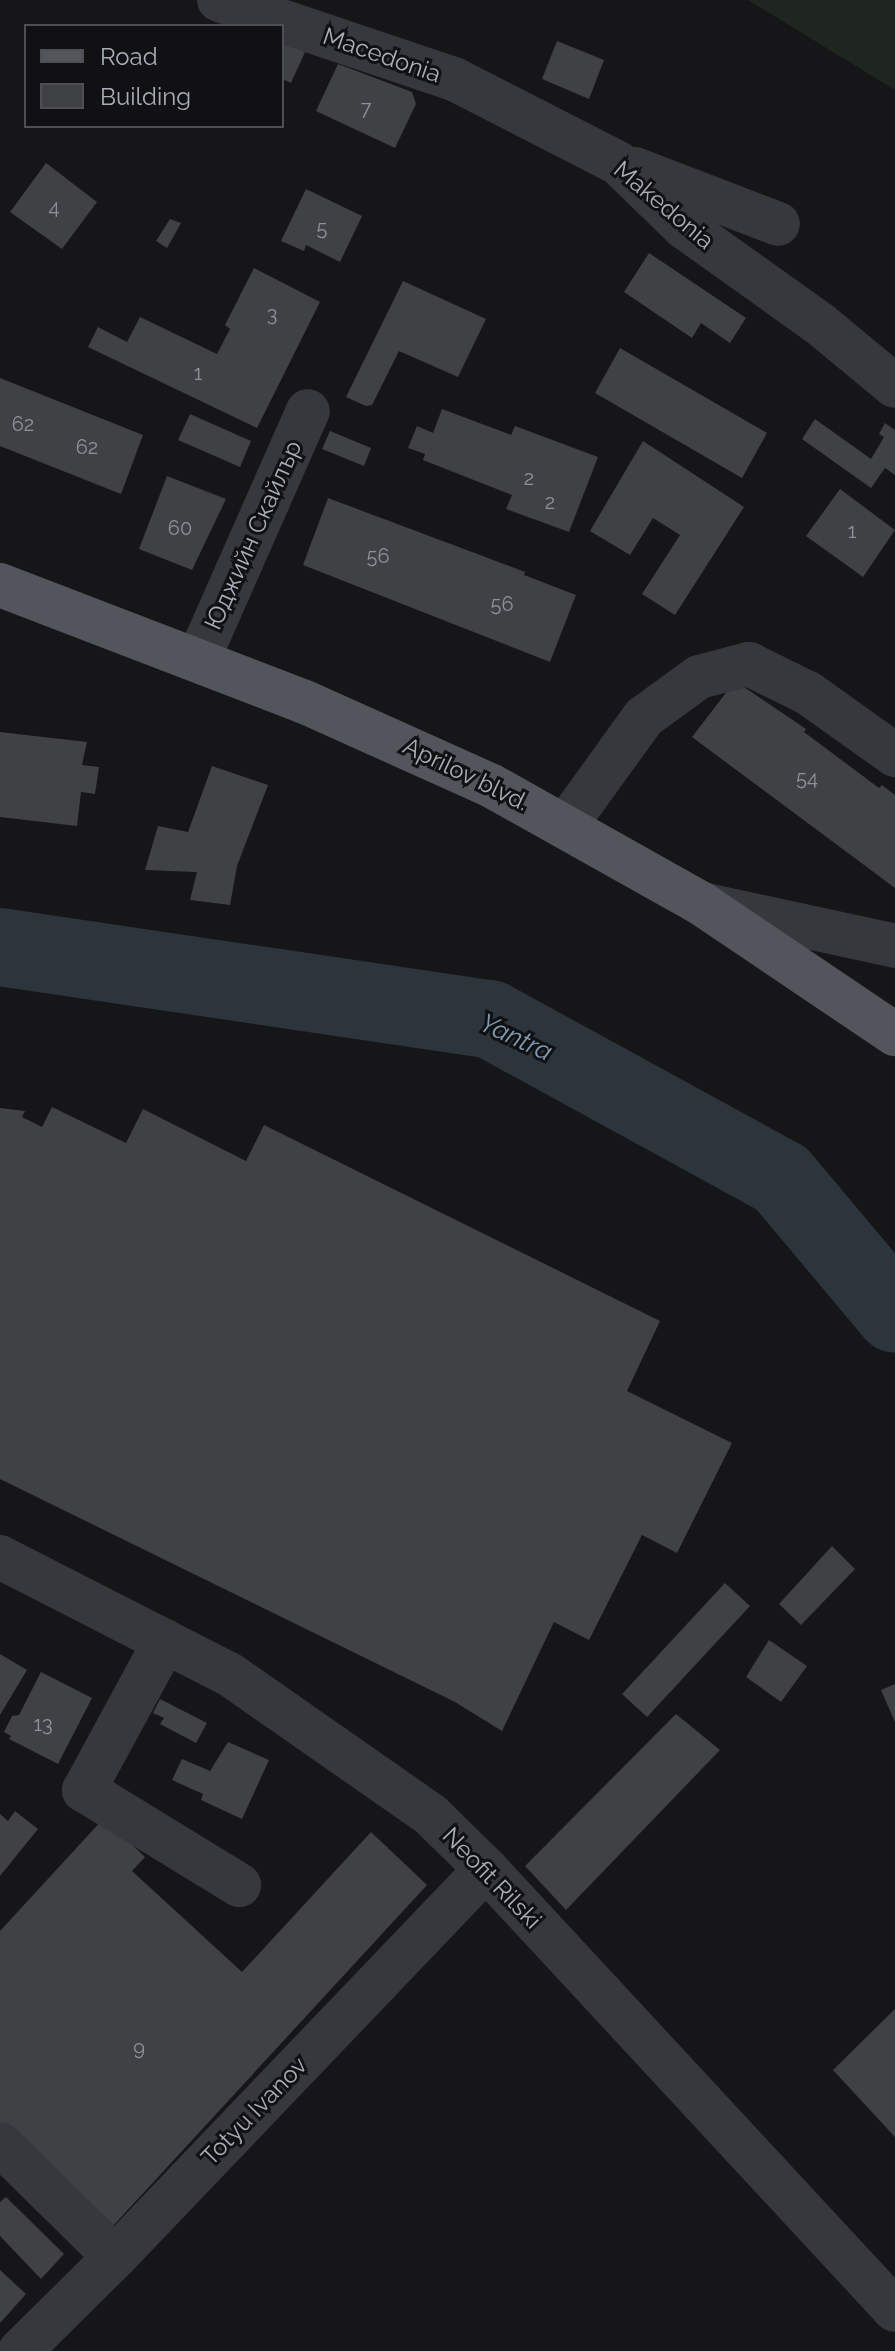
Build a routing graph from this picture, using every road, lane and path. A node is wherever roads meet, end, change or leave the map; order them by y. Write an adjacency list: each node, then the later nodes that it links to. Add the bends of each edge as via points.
1 (219, 0): 2 (street, Macedonia, via 454,79)
2 (618, 163): 3 (street); 4 (street, Makedonia, via 684,227 820,324)
3 (778, 224)
4 (895, 386)
5 (308, 411): 7 (street, Юджийн Скайлър)
6 (0, 585): 7 (main road, Aprilov blvd.)
7 (198, 660): 9 (main road, Aprilov blvd., via 397,740)
8 (895, 755): 9 (street, via 808,693 749,664 699,677 644,717)
9 (566, 825): 10 (main road, Aprilov blvd.)
10 (702, 904): 11 (street); 12 (main road, Aprilov blvd.)
11 (895, 946)
12 (895, 1034)
13 (0, 1557): 14 (street, Neofit Rilski)
14 (165, 1641): 15 (street, Neofit Rilski, via 229,1674 431,1815); 16 (street, via 84,1790)
15 (486, 1869): 18 (street, Totyu Ivanov); 19 (street, Neofit Rilski)
16 (239, 1885)
17 (0, 2144): 18 (street)
18 (115, 2257): 20 (street, Totyu Ivanov)
19 (895, 2310)
20 (20, 2351)

